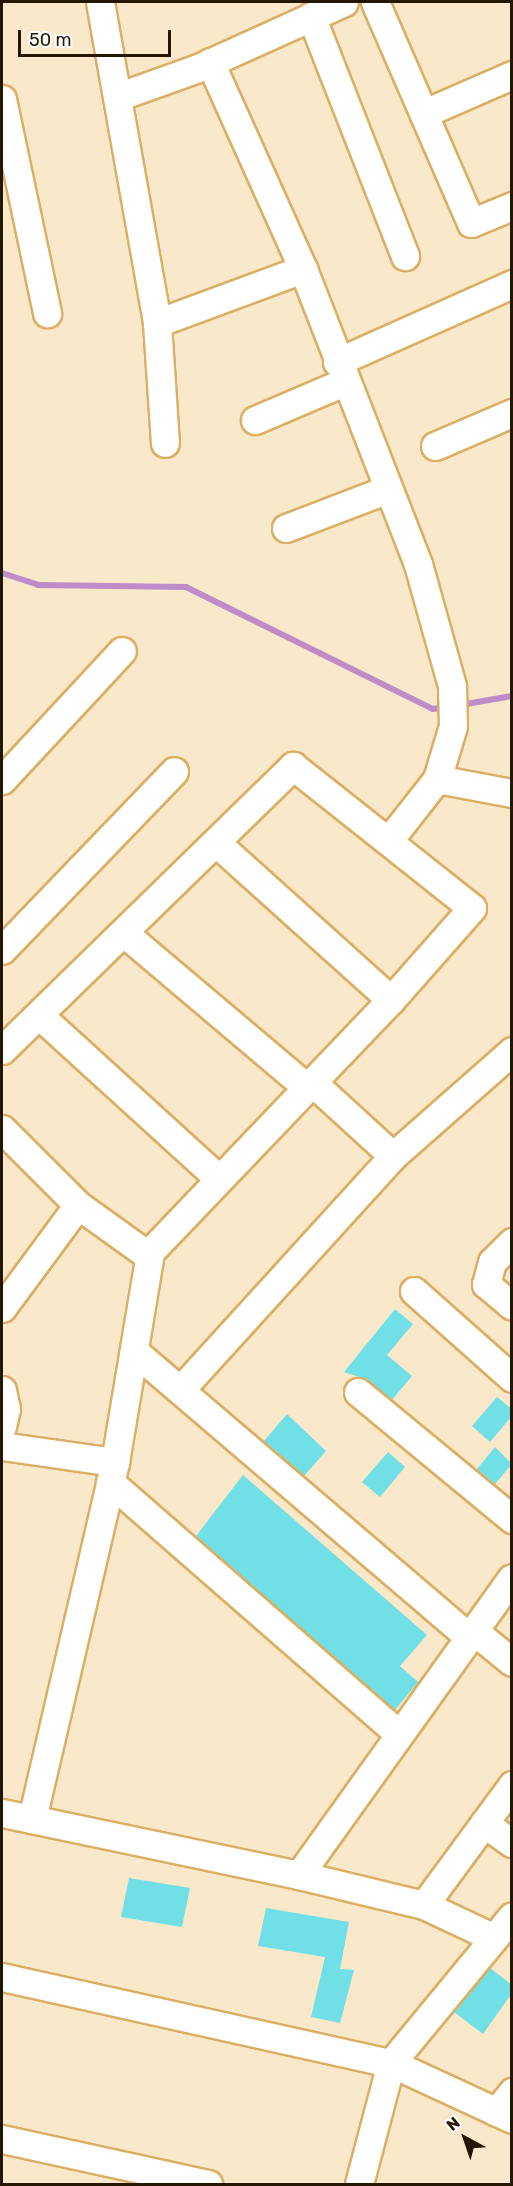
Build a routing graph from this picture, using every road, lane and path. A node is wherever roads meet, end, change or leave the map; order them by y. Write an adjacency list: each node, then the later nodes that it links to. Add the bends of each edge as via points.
1 (100, 2): 7 (street)
2 (344, 2): 4 (street)
3 (375, 2): 9 (street)
4 (311, 16): 5 (street); 11 (street)
5 (210, 62): 7 (street); 12 (street)
6 (512, 75): 9 (street)
7 (120, 96): 15 (street)
8 (2, 103): 14 (street)
9 (427, 112): 10 (street, via 471,223)
10 (512, 206)
11 (405, 256)
12 (303, 269): 15 (street); 16 (street)
13 (512, 284): 16 (street)
14 (47, 313)
15 (157, 323): 19 (street)
16 (340, 372): 18 (street); 21 (street)
17 (512, 413): 20 (street)
18 (255, 420)
19 (165, 443)
20 (435, 446)
21 (388, 489): 22 (street); 25 (street, via 431,602 452,686 453,726)
22 (286, 528)
23 (122, 651): 26 (street)
24 (174, 771): 31 (street)
25 (437, 779): 27 (street); 28 (street)
26 (2, 780)
27 (512, 793)
28 (389, 840): 29 (street, via 293,766); 32 (street, via 472,908)
29 (218, 844): 30 (street); 32 (street)
30 (124, 933): 33 (street); 36 (street)
31 (2, 950)
32 (391, 999): 36 (street)
33 (39, 1014): 34 (street); 39 (street)
34 (2, 1050)
35 (512, 1051): 38 (street)
36 (309, 1085): 38 (street); 39 (street)
37 (2, 1129): 40 (street)
38 (393, 1156): 48 (street)
39 (217, 1177): 42 (street)
40 (78, 1205): 42 (street); 45 (street)
41 (512, 1242): 44 (street, via 492,1263 486,1284)
42 (149, 1256): 46 (street)
43 (414, 1291): 47 (street)
44 (512, 1306)
45 (2, 1308)
46 (134, 1351): 48 (street); 53 (street)
47 (512, 1378)
48 (182, 1389): 56 (street)
49 (2, 1390): 51 (street, via 6,1409)
50 (358, 1392): 54 (street)
51 (2, 1427)
52 (2, 1446): 53 (street)
53 (113, 1472): 58 (street); 61 (street)
54 (512, 1519)
55 (512, 1578): 56 (street)
56 (471, 1634): 57 (street); 58 (street)
57 (512, 1662)
58 (399, 1734): 64 (street)
59 (512, 1785): 62 (street)
60 (2, 1813): 61 (street)
61 (32, 1819): 64 (street)
62 (484, 1823): 63 (street); 65 (street)
63 (512, 1843)
64 (299, 1875): 65 (street)
65 (424, 1905): 67 (street)
66 (512, 1916): 67 (street)
67 (494, 1938): 69 (street)
68 (2, 1977): 69 (street)
69 (391, 2063): 70 (street); 73 (street)
70 (506, 2108)
71 (2, 2139): 72 (street)
72 (208, 2184)
73 (358, 2184)

